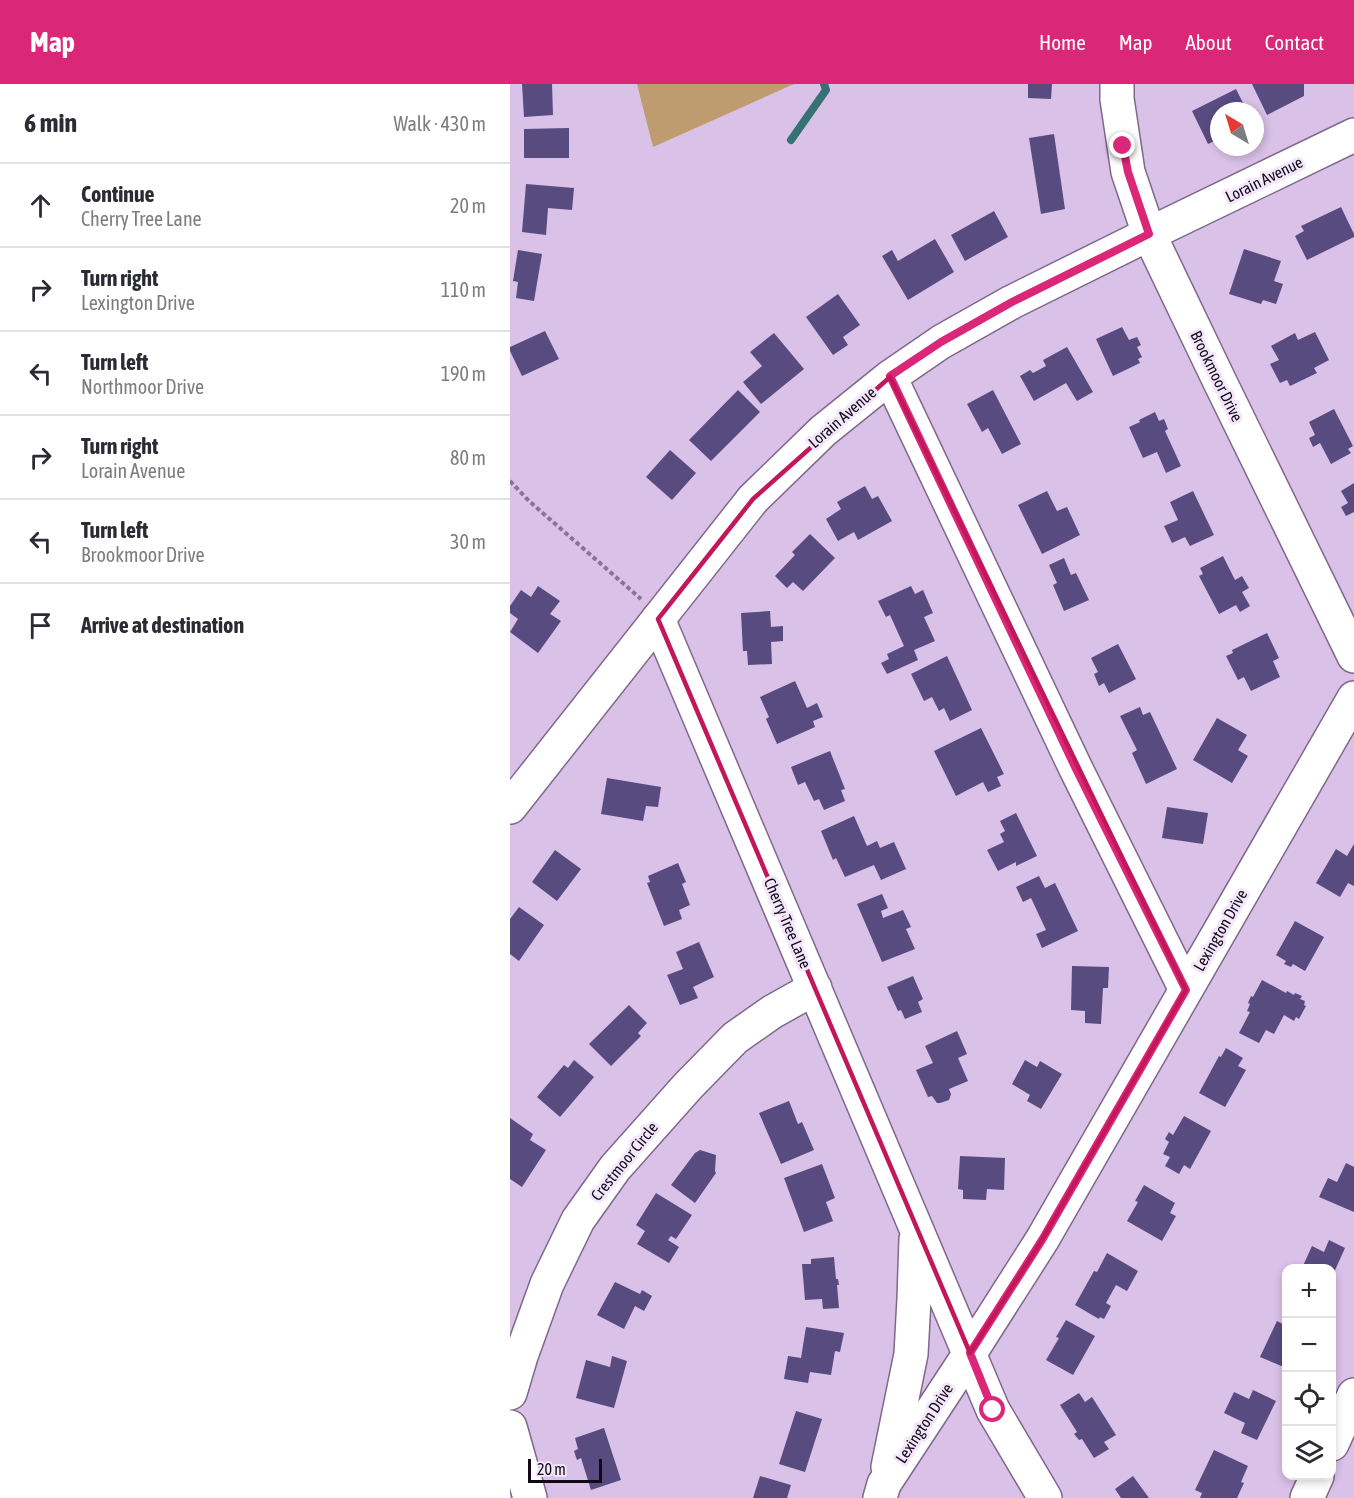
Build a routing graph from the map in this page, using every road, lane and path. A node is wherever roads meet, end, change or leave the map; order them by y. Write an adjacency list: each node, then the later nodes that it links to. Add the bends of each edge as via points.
1 (1117, 84): 3 (street, Brookmoor Drive, via 1128,172)
2 (1354, 135): 3 (street, Lorain Avenue)
3 (1149, 234): 4 (street, Lorain Avenue, via 1012,302); 7 (street, Brookmoor Drive)
4 (890, 376): 6 (street, Lorain Avenue, via 823,431 753,499); 11 (street, via 1076,769)
5 (510, 481): 6 (path)
6 (658, 619): 9 (street, Lorain Avenue); 10 (street, Cherry Tree Lane)
7 (1354, 656)
8 (1354, 698): 11 (street, Lexington Drive)
9 (510, 807)
10 (815, 988): 12 (street, Cherry Tree Lane); 14 (street, Crestmoor Circle, via 735,1038 615,1168 578,1220 548,1284)
11 (1186, 990): 13 (street, Lexington Drive, via 1042,1240)
12 (916, 1228): 13 (street, Cherry Tree Lane); 19 (street, Cherry Tree Lane, via 911,1354)
13 (970, 1353): 19 (street, Lexington Drive); 21 (street, Cherry Tree Lane, via 993,1410)
14 (510, 1393)
15 (1354, 1395): 17 (street)
16 (510, 1427): 20 (street)
17 (1336, 1435)
18 (1315, 1480): 22 (street)
19 (882, 1491)
20 (530, 1498)
21 (1045, 1498)
22 (1307, 1498)

